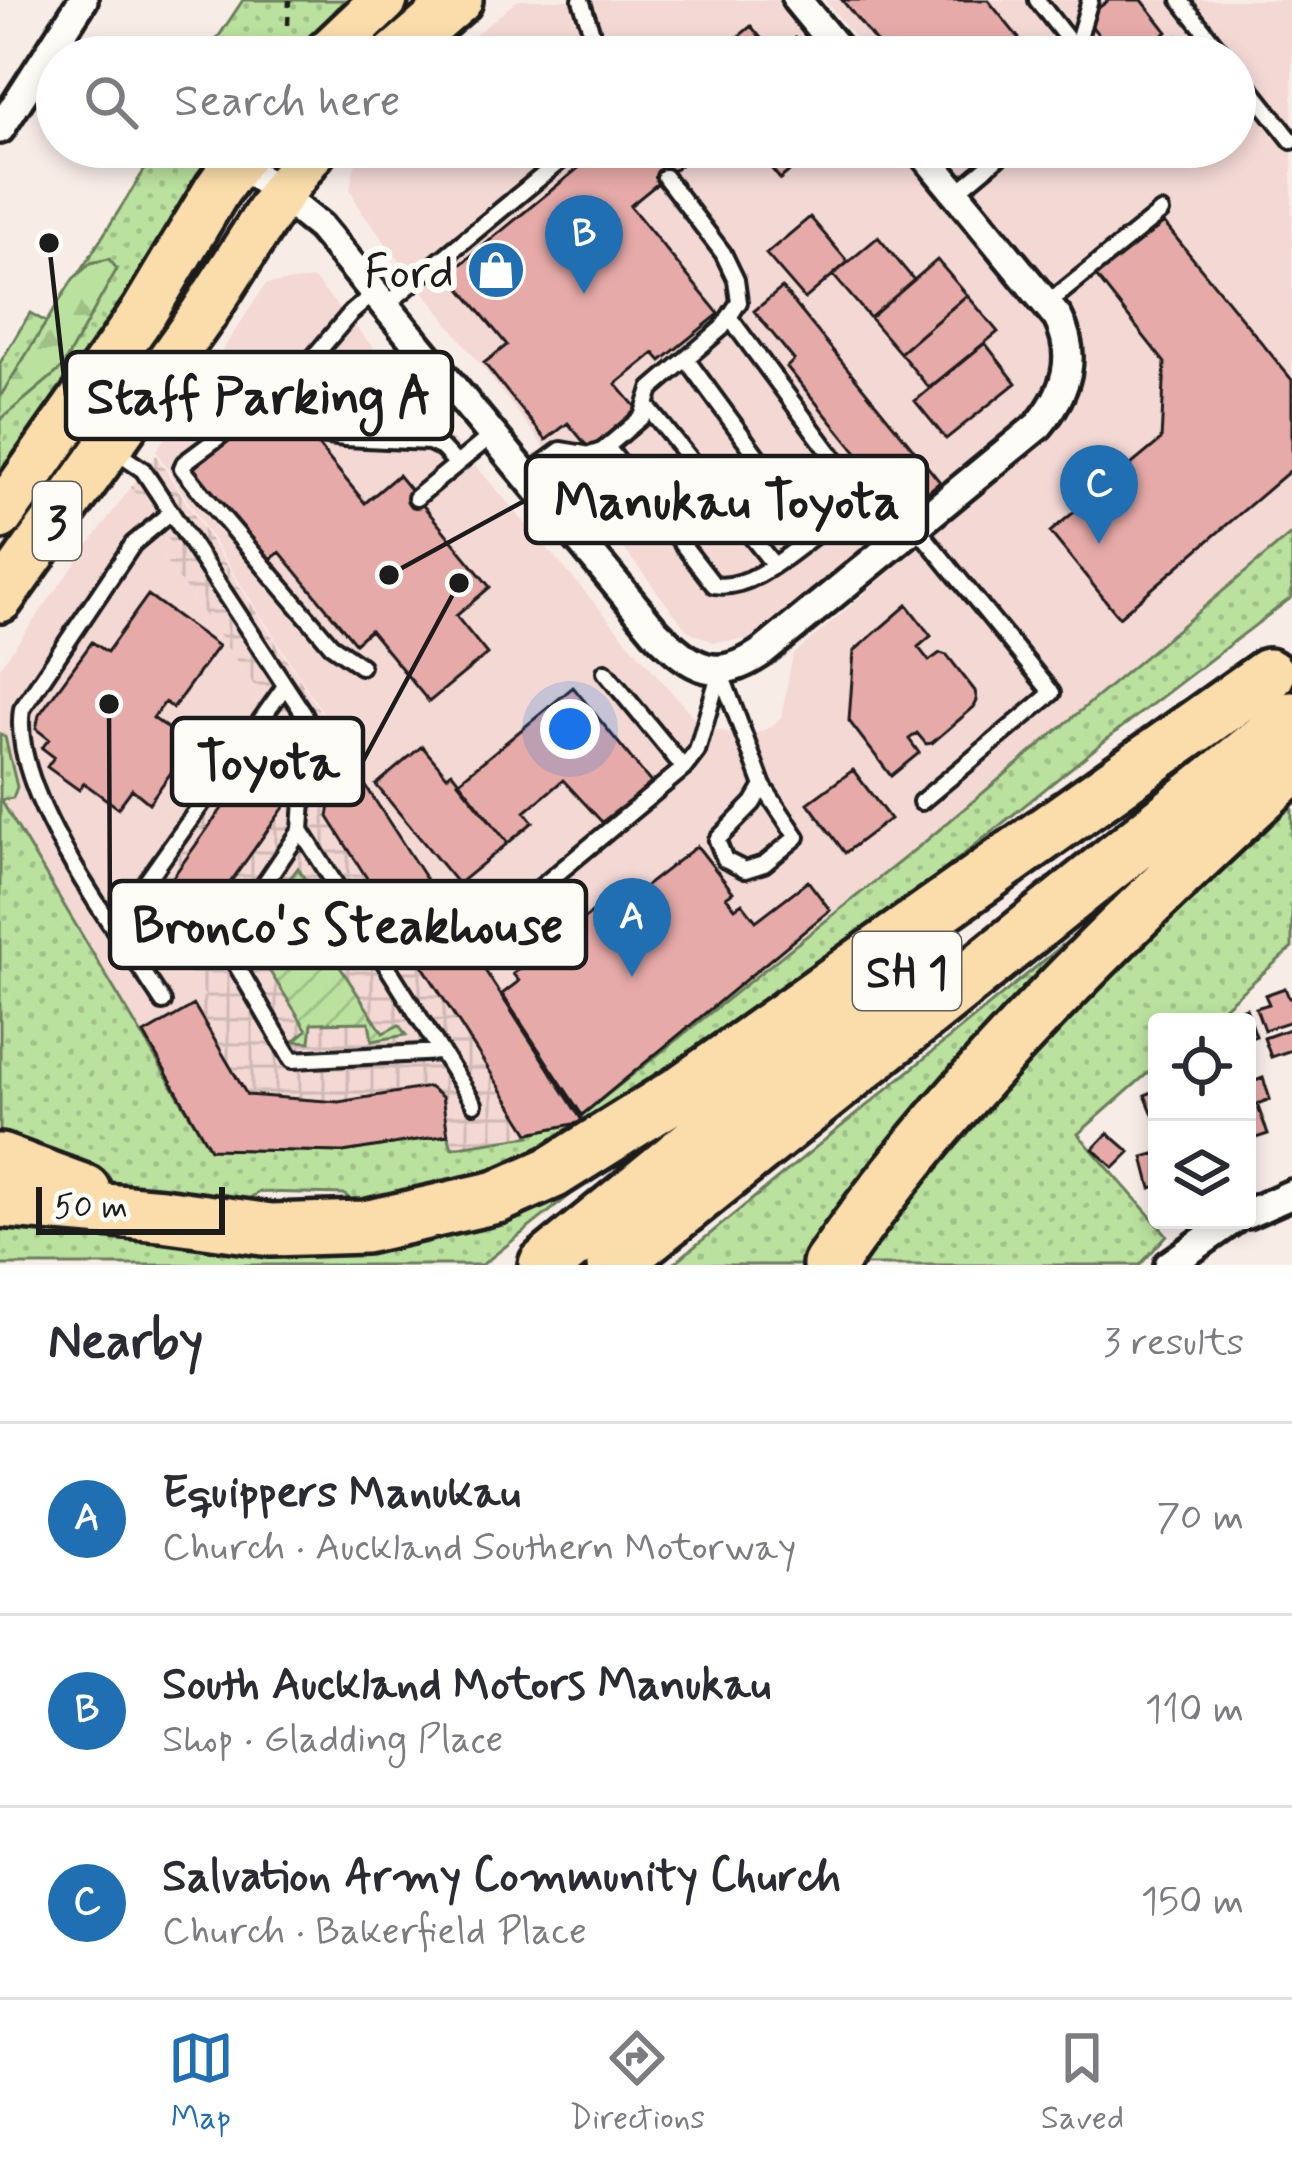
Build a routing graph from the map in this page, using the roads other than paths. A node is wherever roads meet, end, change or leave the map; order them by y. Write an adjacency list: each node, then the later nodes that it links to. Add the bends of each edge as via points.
1 (83, 0): 9 (street)
2 (384, 0): 10 (main road)
3 (459, 0): 11 (main road)
4 (580, 0): 12 (lane)
5 (797, 0): 13 (street)
6 (1037, 0): 14 (lane)
7 (1090, 0): 15 (lane)
8 (1180, 0): 16 (lane)
9 (60, 36)
10 (347, 36)
11 (417, 36)
12 (592, 36)
13 (827, 36)
14 (1063, 36)
15 (1081, 36)
16 (1208, 36)
17 (36, 73): 19 (street)
18 (1256, 96): 20 (lane)
19 (0, 129)
20 (1292, 141)
21 (234, 168): 36 (main road, 3)
22 (257, 168): 28 (street)
23 (299, 168): 28 (main road, 3)
24 (550, 168): 31 (lane)
25 (935, 168): 29 (street)
26 (986, 168): 29 (lane)
27 (665, 177): 33 (lane, via 736,280 739,302)
28 (281, 193): 31 (street); 40 (main road, 3)
29 (956, 193): 32 (street)
30 (1161, 212): 32 (lane)
31 (379, 300): 37 (lane, via 350,314); 38 (street)
32 (1047, 304): 47 (street, via 1066,335 1060,397 1039,424)
33 (729, 317): 34 (lane); 41 (lane)
34 (686, 359): 35 (lane, via 651,389); 48 (lane, via 814,535)
35 (648, 407): 39 (lane); 48 (lane)
36 (68, 419): 40 (lane); 46 (main road, 3)
37 (254, 427): 42 (lane, via 429,442); 50 (lane, via 231,428 182,468 331,644)
38 (492, 435): 42 (lane); 43 (street)
39 (607, 447): 43 (lane, via 561,450); 48 (lane, via 714,585 735,585)
40 (110, 448): 45 (lane, via 143,470); 49 (main road, 3)
41 (836, 460)
42 (457, 464): 44 (lane)
43 (525, 476): 51 (street, via 667,643)
44 (416, 498)
45 (171, 512): 54 (lane); 61 (lane, via 133,544 19,725 36,795)
46 (0, 516)
47 (914, 524): 51 (street, via 765,650); 58 (lane, via 1052,694)
48 (774, 565)
49 (0, 599)
50 (361, 666)
51 (720, 671): 56 (lane, via 697,751); 57 (lane)
52 (605, 672): 56 (lane)
53 (1284, 683): 69 (highway, via 554,1172 474,1203 365,1227 272,1230); 71 (highway, SH 1); 72 (highway, SH 1)
54 (285, 686): 59 (lane, via 308,723); 61 (lane)
55 (1292, 767): 73 (highway, via 940,1118)
56 (684, 768): 60 (lane)
57 (763, 786): 57 (lane, via 797,837 745,870 718,852 717,840)
58 (920, 802)
59 (301, 830): 63 (lane); 63 (lane, via 227,949 292,1060)
60 (505, 916)
61 (115, 926): 62 (lane)
62 (163, 1002)
63 (441, 1052): 64 (lane)
64 (474, 1104)
65 (0, 1160): 69 (highway)
66 (1292, 1194): 68 (street)
67 (0, 1201): 69 (highway)
68 (1256, 1210)
69 (162, 1215)
70 (1220, 1229): 74 (street)
71 (625, 1257)
72 (545, 1265)
73 (829, 1265)
74 (1169, 1265)

